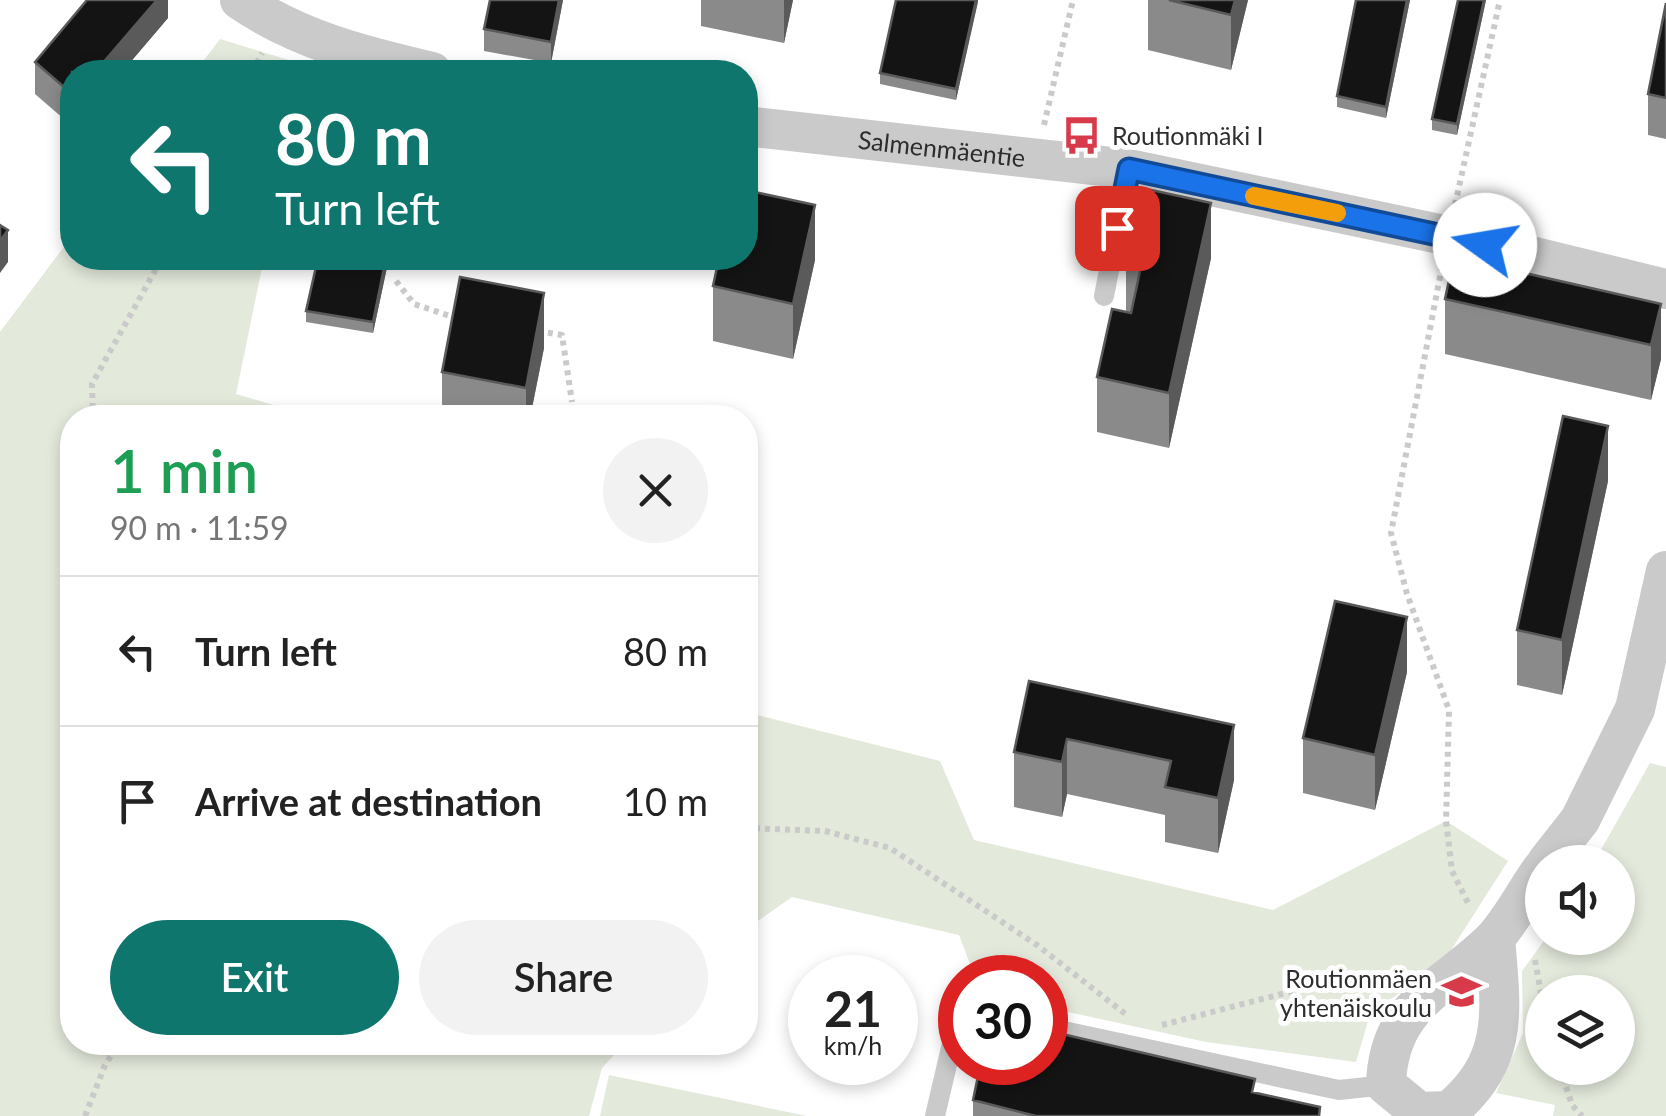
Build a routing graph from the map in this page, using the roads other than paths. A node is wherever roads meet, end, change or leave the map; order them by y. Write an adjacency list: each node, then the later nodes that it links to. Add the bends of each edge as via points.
1 (240, 0): 2 (street, via 279,27)
2 (380, 60)
3 (758, 127): 4 (street, Salmenmäentie)
4 (1129, 169): 5 (street, Salmenmäentie); 6 (lane)
5 (1666, 290)
6 (1104, 296)
7 (1666, 571): 8 (street, via 1635,709 1580,820)
8 (1560, 845)
9 (1525, 887): 10 (street)
10 (1476, 921): 13 (street, via 1416,1001 1387,1058); 14 (street, via 1499,988 1494,1052 1473,1091)
11 (1068, 1032): 13 (lane)
12 (942, 1085): 15 (lane)
13 (1389, 1098): 14 (street, via 1419,1112)
14 (1450, 1113)
15 (935, 1116)

